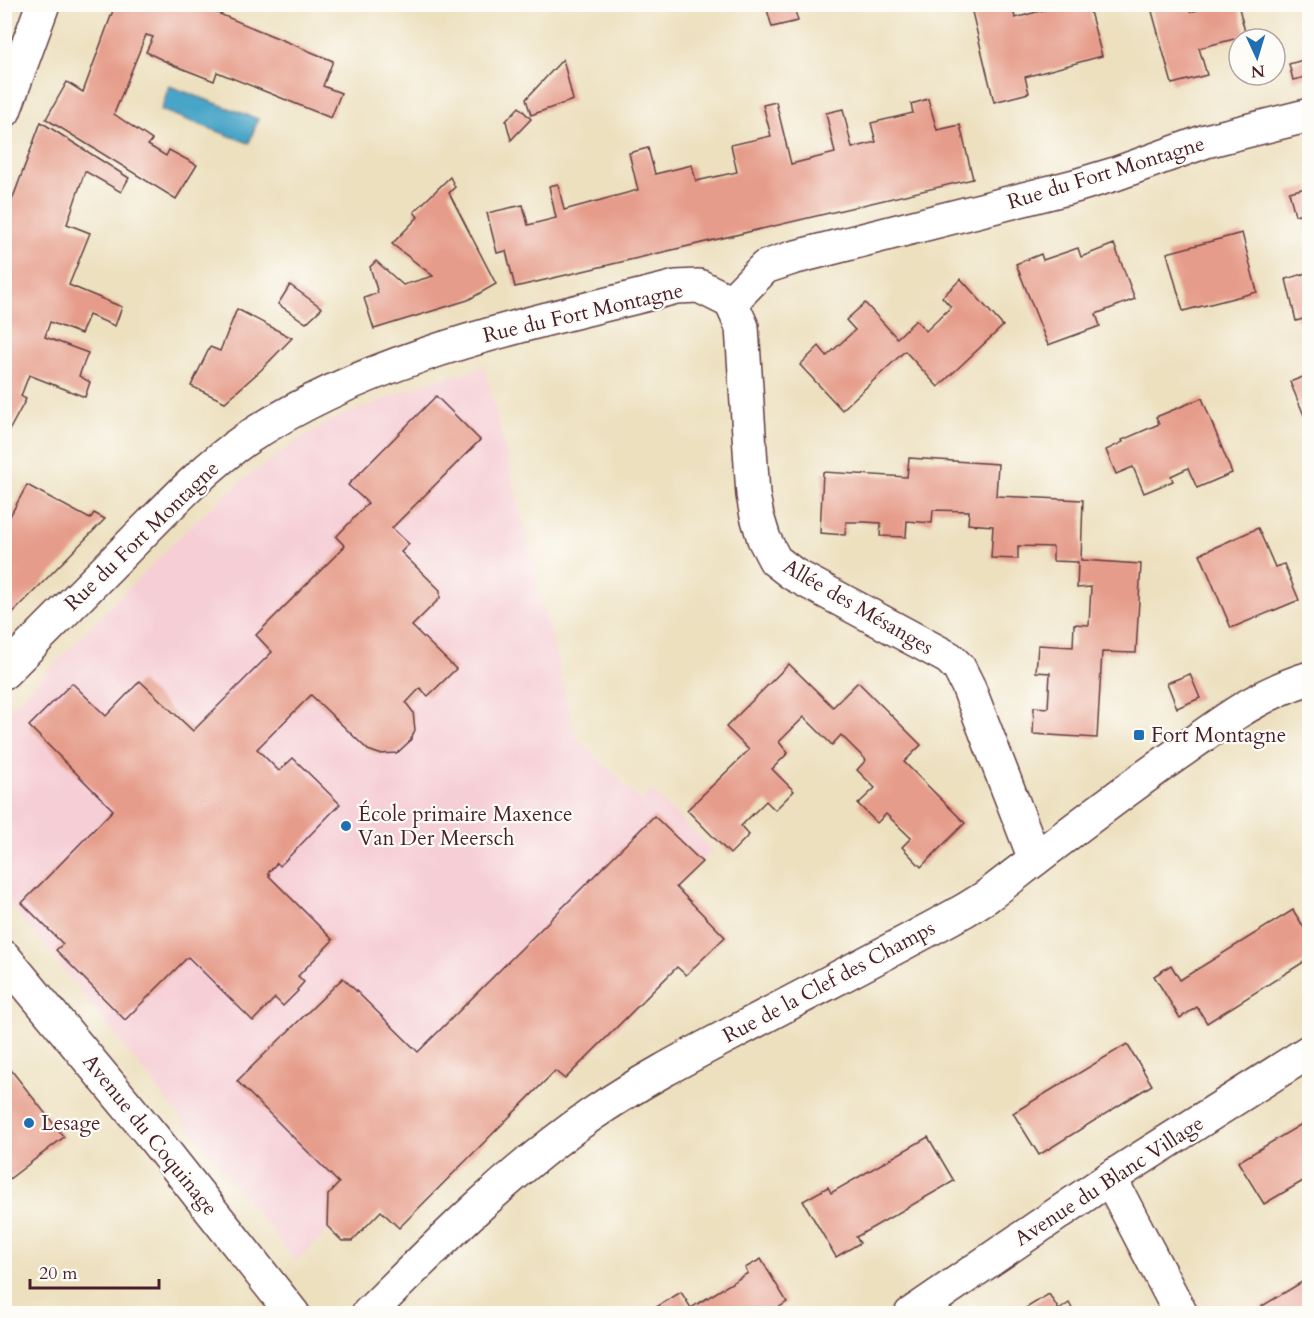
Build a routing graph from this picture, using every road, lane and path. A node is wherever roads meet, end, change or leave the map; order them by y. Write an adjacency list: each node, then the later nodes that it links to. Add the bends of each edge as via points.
1 (43, 4): 2 (street)
2 (4, 111)
3 (1310, 115): 4 (street, Rue du Fort Montagne, via 1206,141 1075,186 792,258 765,267)
4 (731, 302): 5 (street, Rue du Fort Montagne, via 699,286 676,287 453,344 323,395 245,441 209,469); 7 (street, Allée des Mésanges, via 742,327 753,495 770,550 793,574 949,658 959,668)
5 (4, 672)
6 (1310, 678): 7 (street, Rue de la Clef des Champs, via 1283,686 1235,713)
7 (1035, 859): 12 (street, Rue de la Clef des Champs, via 965,910 678,1062 563,1134 431,1251)
8 (4, 957): 11 (street, Avenue du Coquinage)
9 (1310, 1051): 10 (street, Avenue du Blanc Village)
10 (1110, 1178): 13 (street, Avenue du Blanc Village); 14 (street)
11 (293, 1314)
12 (368, 1314)
13 (911, 1314)
14 (1181, 1314)

